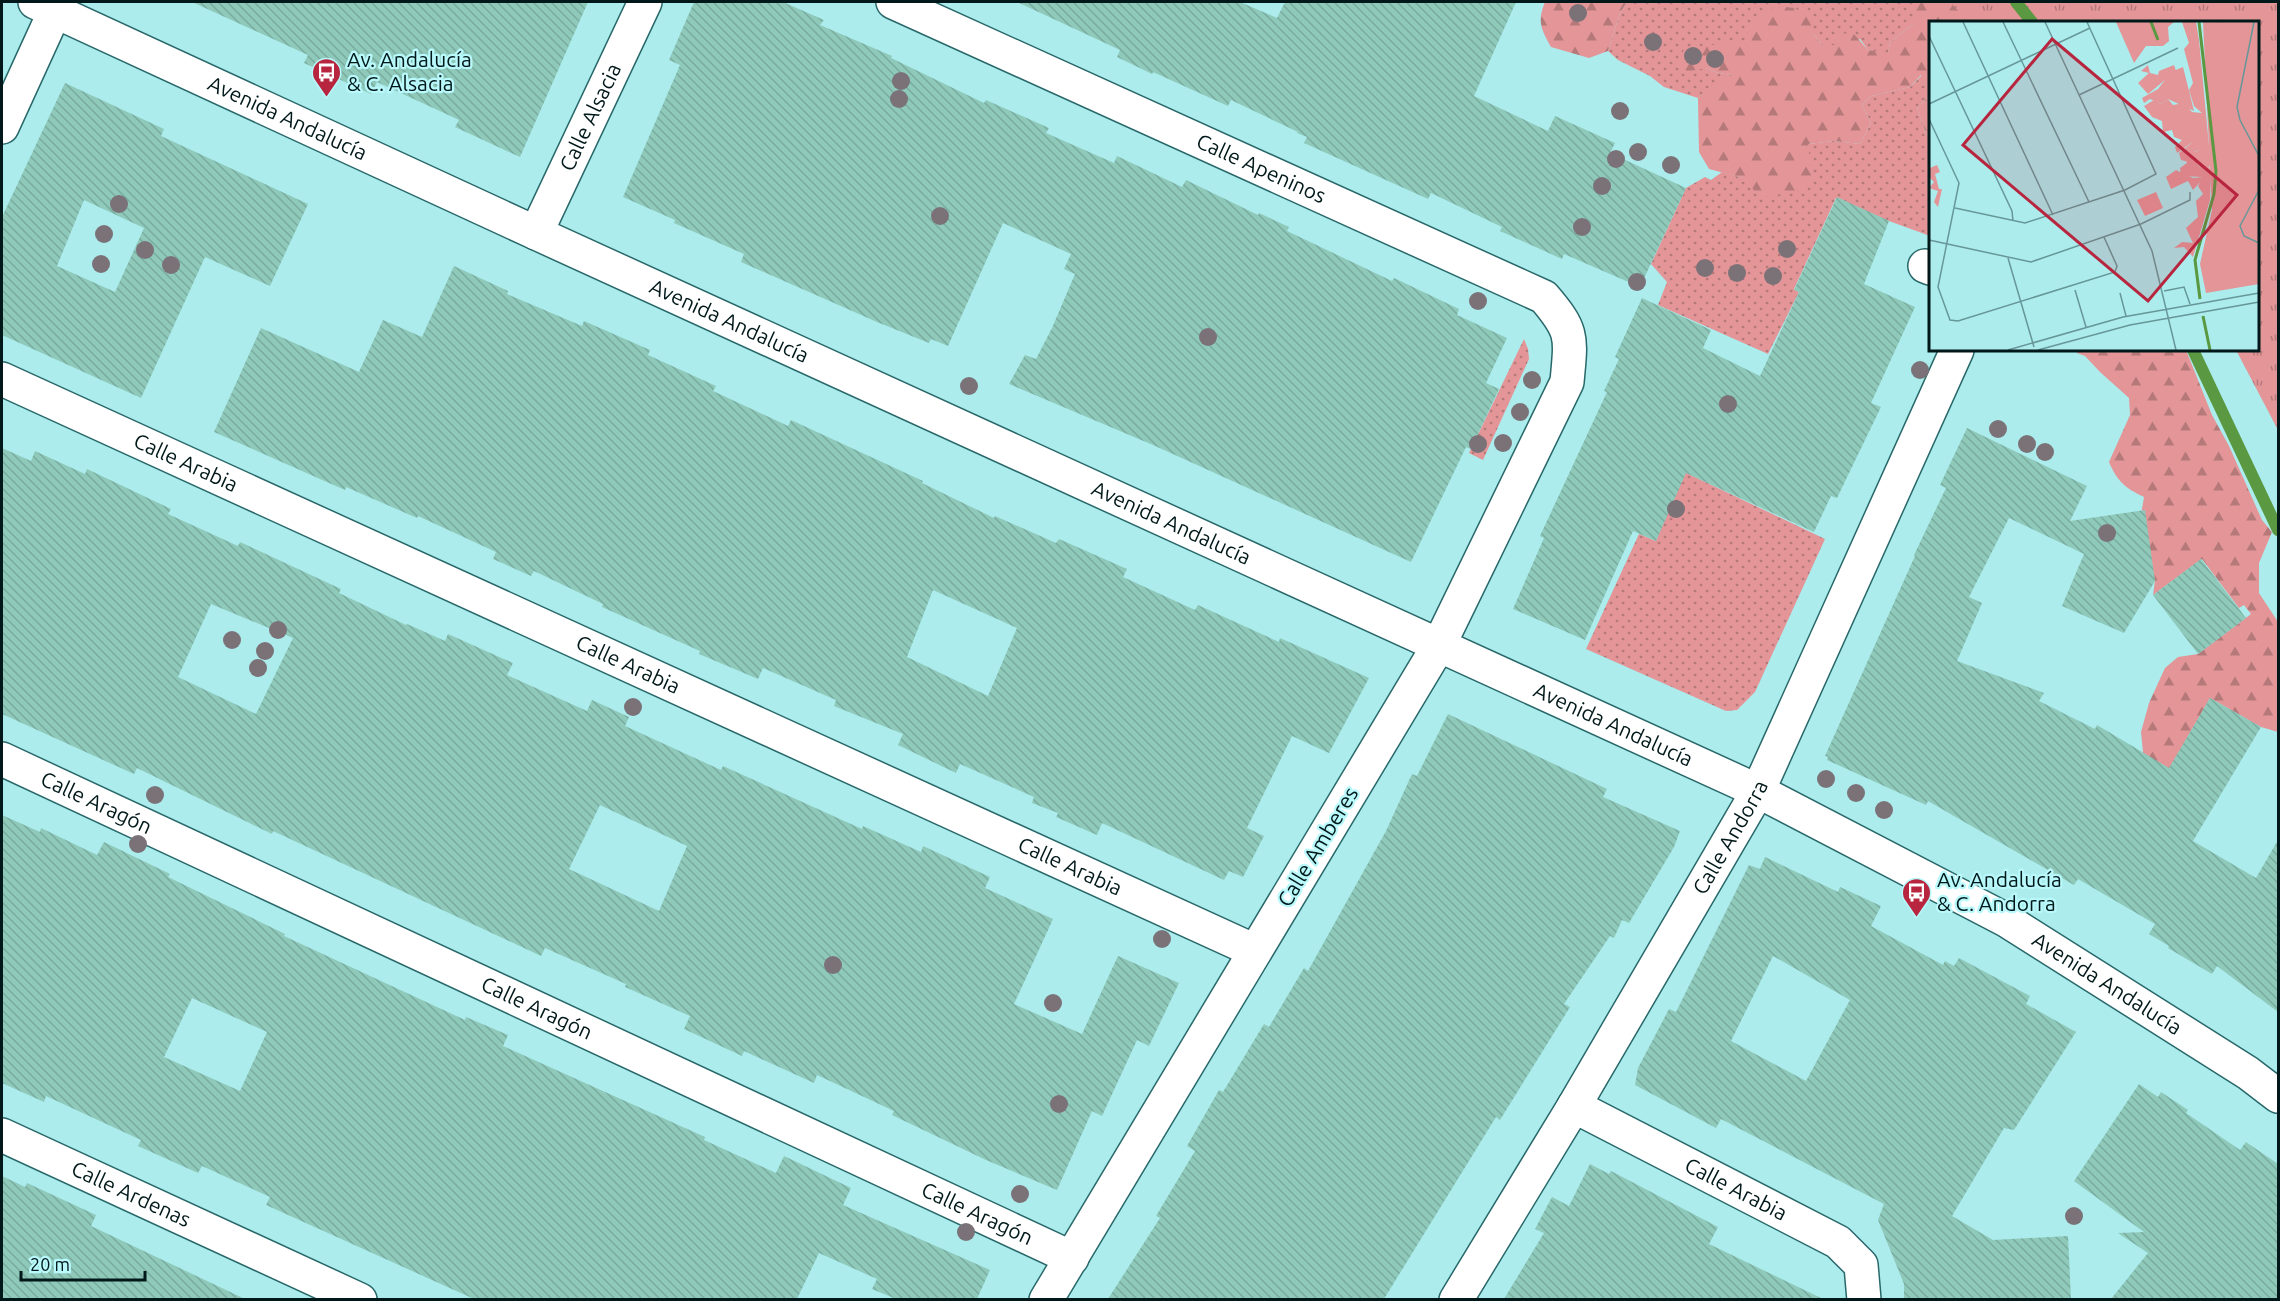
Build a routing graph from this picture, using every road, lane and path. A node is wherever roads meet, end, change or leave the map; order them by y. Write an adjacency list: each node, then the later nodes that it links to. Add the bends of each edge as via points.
1 (645, 2): 5 (street, Calle Alsacia)
2 (893, 2): 8 (street, Calle Apeninos, via 1544,297 1561,316 1571,340)
3 (45, 6): 4 (street); 5 (street, Avenida Andalucía)
4 (2, 128)
5 (536, 233): 9 (street, Avenida Andalucía)
6 (1957, 351): 11 (street, Calle Andorra)
7 (2, 379): 12 (street, Calle Arabia)
8 (1567, 382): 9 (street, Calle Amberes)
9 (1439, 645): 11 (street, Avenida Andalucía); 12 (street, Calle Amberes)
10 (2, 759): 16 (street, Calle Aragón)
11 (1758, 791): 13 (street, Avenida Andalucía, via 2006,920 2247,1072); 14 (street, Calle Andorra)
12 (1255, 951): 16 (street, Calle Amberes)
13 (2278, 1096)
14 (1574, 1106): 19 (street, Calle Andorra); 20 (street, Calle Arabia, via 1838,1242 1861,1265)
15 (2, 1135): 17 (street, Calle Ardenas)
16 (1072, 1258): 18 (street, Calle Amberes)
17 (360, 1299)
18 (1046, 1299)
19 (1456, 1299)
20 (1864, 1299)

